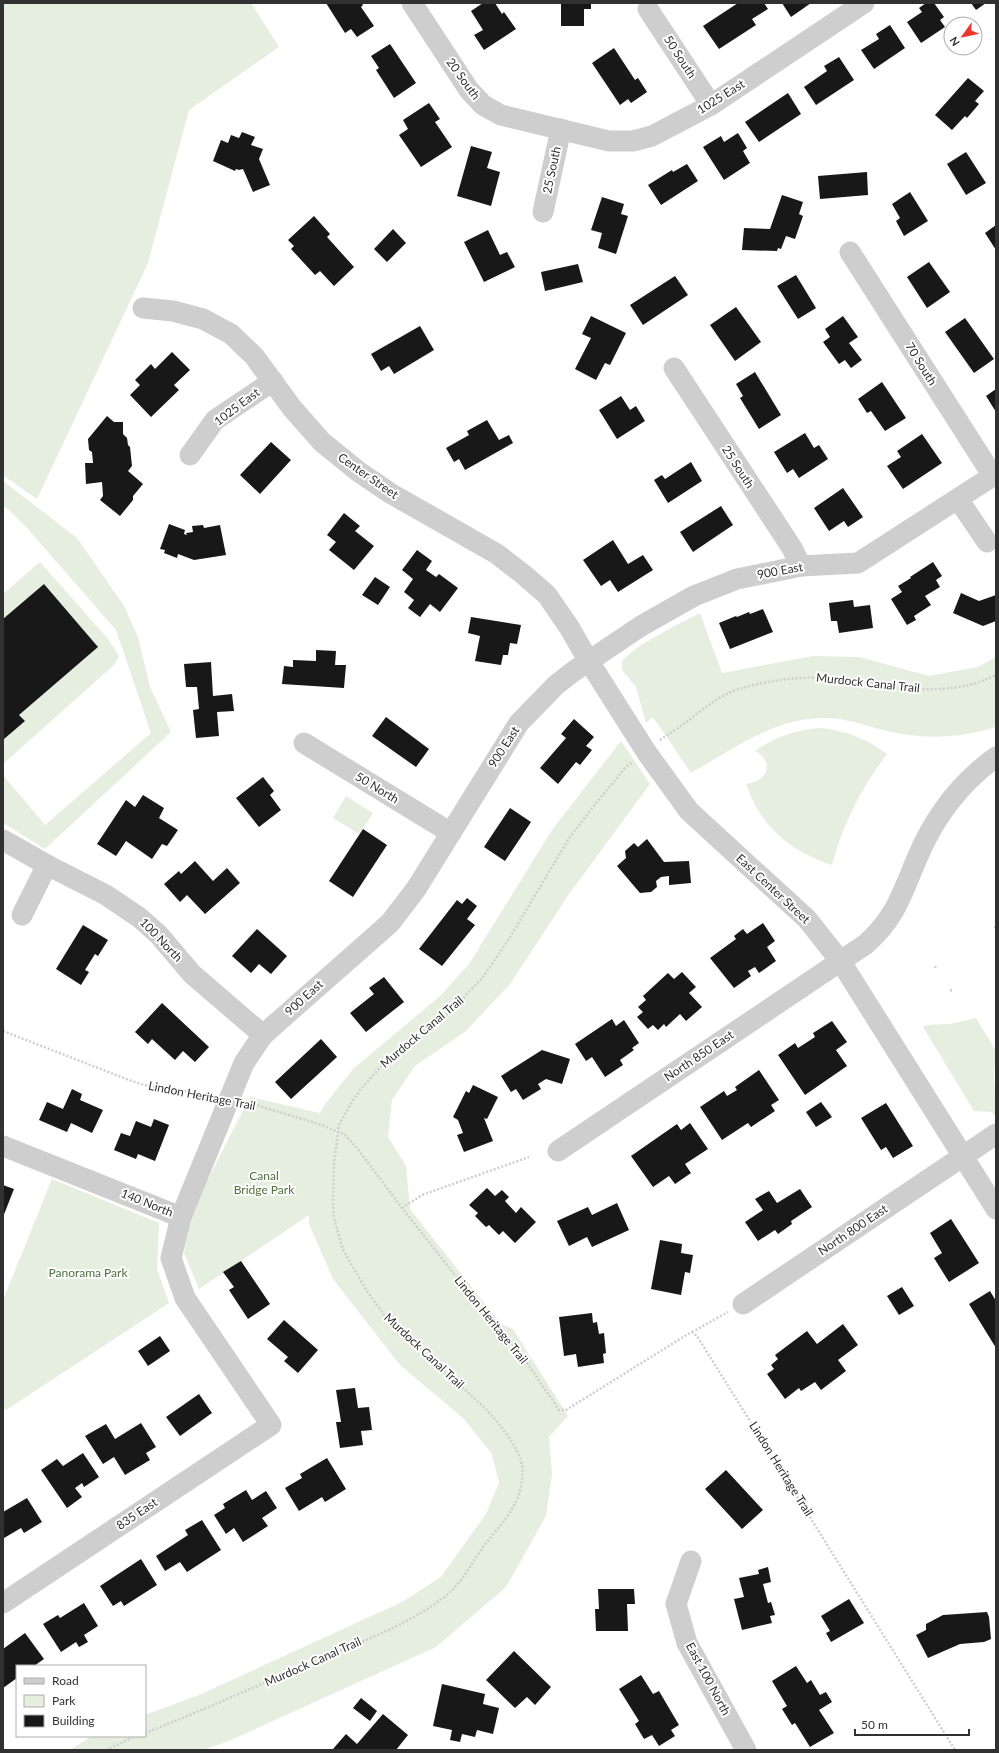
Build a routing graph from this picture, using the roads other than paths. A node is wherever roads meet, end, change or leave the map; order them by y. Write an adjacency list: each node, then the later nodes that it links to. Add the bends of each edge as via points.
1 (412, 3): 5 (street, 20 South, via 469,90 483,105 501,115)
2 (864, 3): 4 (street, 1025 East)
3 (648, 9): 4 (street, 50 South)
4 (711, 104): 5 (street, 1025 East, via 652,136 633,141 609,141)
5 (561, 129): 6 (street, 25 South)
6 (543, 212)
7 (850, 252): 12 (street, 70 South)
8 (143, 308): 10 (street, Center Street, via 173,311 203,319 231,334 254,356)
9 (674, 368): 15 (street, 25 South, via 792,548)
10 (273, 381): 11 (street, 1025 East, via 216,420); 16 (street, Center Street, via 292,408 322,442 359,472 390,493 497,554 547,595)
11 (190, 455)
12 (994, 475): 13 (street, 900 East)
13 (958, 499): 14 (street); 15 (street, 900 East, via 858,563)
14 (988, 542)
15 (801, 566): 16 (street, 900 East, via 737,579 694,596)
16 (588, 660): 19 (street, 900 East, via 556,685 519,723); 23 (street, East Center Street, via 647,752 689,811 807,919)
17 (304, 743): 19 (street, 50 North)
18 (996, 757): 23 (street, North 850 East, via 957,792 936,819 896,909 887,922 866,944)
19 (451, 833): 24 (street, 900 East, via 416,889 390,923)
20 (3, 840): 21 (street, 100 North)
21 (47, 866): 22 (street); 24 (street, 100 North, via 106,895 140,918 159,934 192,974)
22 (22, 915)
23 (841, 962): 27 (street, North 850 East); 28 (street, East Center Street)
24 (263, 1035): 30 (street, 900 East, via 244,1063)
25 (996, 1134): 28 (street, North 800 East)
26 (3, 1146): 30 (street, 140 North)
27 (558, 1152)
28 (962, 1156): 29 (street, East Center Street); 31 (street, North 800 East)
29 (996, 1209)
30 (181, 1217): 32 (street, 140 North, via 171,1258 185,1298)
31 (743, 1304)
32 (271, 1425): 34 (street, 835 East)
33 (691, 1561): 35 (street, East 100 North, via 676,1604 687,1643)
34 (3, 1603)
35 (746, 1750)

